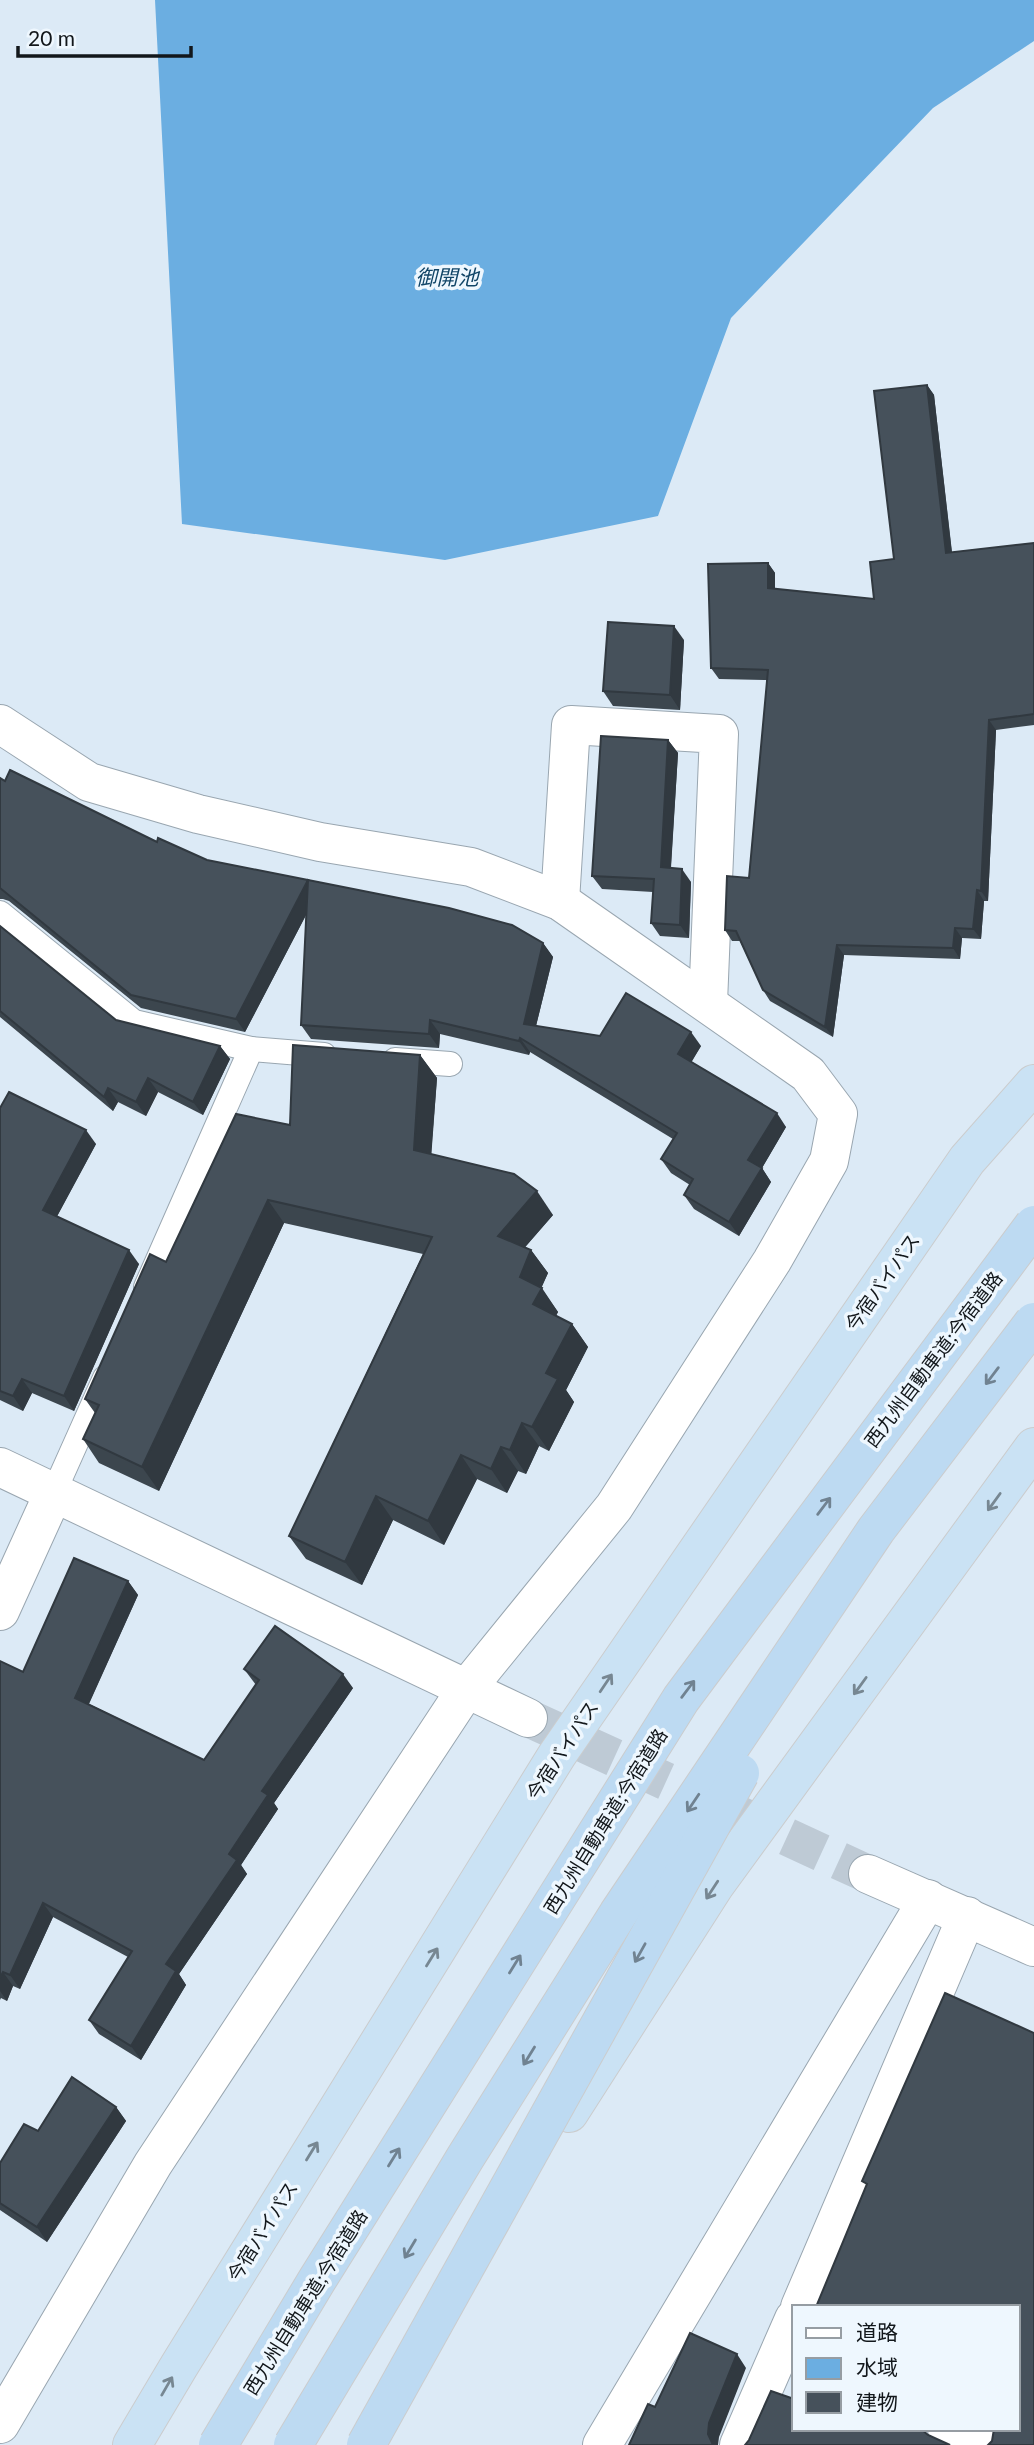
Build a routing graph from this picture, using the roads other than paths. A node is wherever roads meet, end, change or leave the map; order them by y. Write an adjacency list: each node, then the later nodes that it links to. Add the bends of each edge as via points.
1 (0, 724): 2 (street, via 89,782 306,839 471,867)
2 (560, 901): 4 (street); 4 (street, via 571,725 719,734)
3 (0, 913): 5 (lane, via 134,1022)
4 (708, 1003): 19 (street, via 808,1074 838,1114 829,1161 772,1261 614,1507)
5 (251, 1049): 6 (lane); 11 (lane)
6 (344, 1056)
7 (370, 1058): 8 (lane)
8 (450, 1064)
9 (1034, 1084): 30 (highway, 今宿バイパス, one-way to 9, via 557,1755 967,1160)
10 (1034, 1225): 31 (highway, 西九州自動車道;今宿道路, one-way to 10, bridge, via 681,1699)
11 (139, 1303)
12 (1034, 1322): 17 (highway, one-way to 17, bridge)
13 (116, 1353): 16 (lane)
14 (1034, 1447): 33 (highway, one-way to 33, via 715,1885)
15 (0, 1467): 16 (street)
16 (54, 1492): 18 (street); 19 (street)
17 (876, 1530): 32 (highway, one-way to 32, bridge, via 618,1914); 34 (highway, one-way to 34, bridge)
18 (0, 1611)
19 (467, 1688): 20 (street); 28 (street, via 153,2164)
20 (528, 1718)
21 (868, 1874): 22 (street)
22 (928, 1899): 23 (street); 35 (street)
23 (967, 1916): 24 (street); 25 (street)
24 (1034, 1947)
25 (801, 2305)
26 (792, 2330): 27 (street)
27 (787, 2359): 36 (street)
28 (0, 2424)
29 (951, 2431): 37 (street)
30 (132, 2445)
31 (218, 2445)
32 (293, 2445)
33 (357, 2445)
34 (366, 2445)
35 (602, 2445)
36 (739, 2445)
37 (982, 2445)

